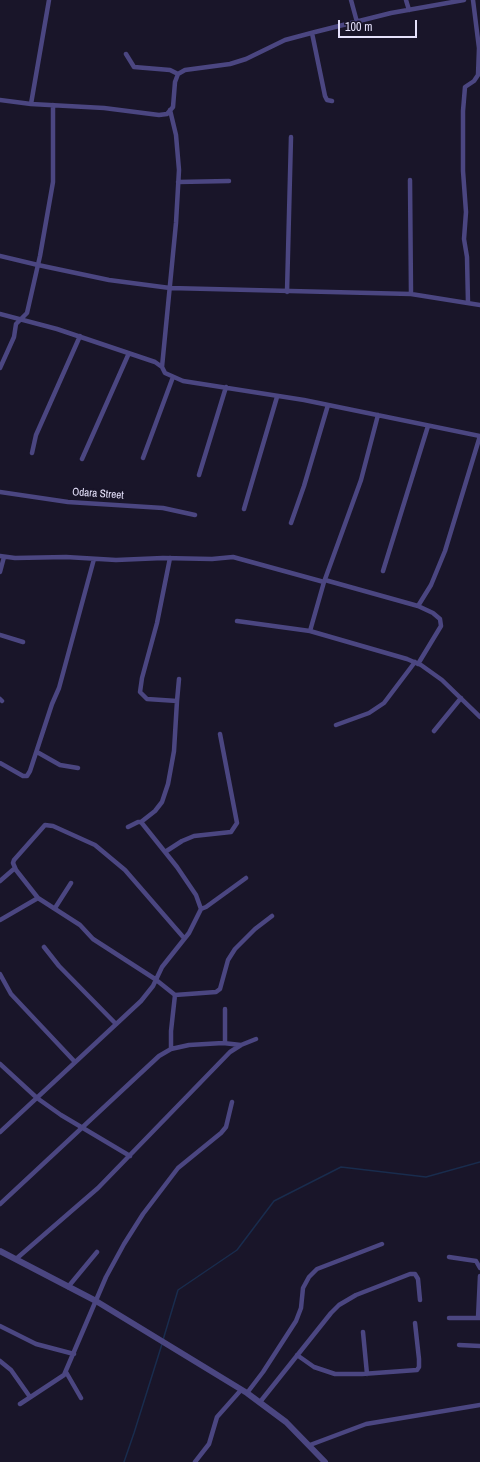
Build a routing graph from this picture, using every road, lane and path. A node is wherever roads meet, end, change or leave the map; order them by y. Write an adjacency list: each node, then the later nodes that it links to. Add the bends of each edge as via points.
1 (49, 0): 13 (street)
2 (351, 0): 7 (street)
3 (406, 0): 6 (street)
4 (461, 0): 6 (street)
5 (473, 0): 25 (street, via 479,48 478,74 474,81 465,87 463,111 466,212 464,239)
6 (409, 10): 7 (street)
7 (357, 22): 8 (street)
8 (312, 33): 10 (street, via 285,40 246,59 185,70); 12 (street, via 325,96)
9 (126, 54): 10 (street, via 134,67 165,69)
10 (178, 74): 15 (street, via 173,107)
11 (0, 100): 13 (street)
12 (332, 101)
13 (30, 104): 14 (street)
14 (53, 105): 15 (street, via 159,115 167,114); 21 (street, via 53,182)
15 (170, 110): 19 (street, via 176,135)
16 (291, 137): 23 (street)
17 (410, 180): 24 (street)
18 (229, 181): 19 (street)
19 (178, 182): 22 (street)
20 (0, 256): 21 (street)
21 (38, 266): 22 (street, via 109,280); 28 (street, via 27,313)
22 (170, 288): 23 (street); 31 (street)
23 (287, 292): 24 (street)
24 (411, 294): 25 (street)
25 (468, 303): 26 (street)
26 (480, 305)
27 (0, 314): 28 (street)
28 (22, 320): 29 (street); 32 (street, via 16,324 14,337)
29 (80, 336): 30 (street); 40 (street, via 36,435)
30 (129, 353): 31 (street); 42 (street)
31 (162, 367): 33 (street, via 165,373)
32 (0, 368)
33 (172, 377): 34 (street); 41 (street)
34 (226, 387): 35 (street); 43 (street)
35 (277, 397): 36 (street); 45 (street)
36 (328, 405): 37 (street); 47 (street)
37 (378, 415): 38 (street); 53 (street, via 361,480)
38 (428, 426): 39 (street); 51 (street)
39 (480, 436): 54 (street, via 445,551 431,585)
40 (32, 453)
41 (143, 458)
42 (82, 459)
43 (199, 475)
44 (0, 492): 46 (street, Odara Street, via 68,502 162,508)
45 (244, 509)
46 (195, 515)
47 (291, 523)
48 (2, 557): 50 (street); 52 (street)
49 (170, 558): 50 (street); 53 (street, via 233,557); 62 (street, via 140,692 146,699)
50 (94, 559): 67 (street, via 59,688)
51 (383, 571)
52 (0, 572)
53 (325, 581): 54 (street); 56 (street)
54 (418, 606): 59 (street, via 440,619 441,626)
55 (237, 621): 56 (street)
56 (310, 631): 59 (street)
57 (0, 635): 58 (street)
58 (23, 642)
59 (416, 663): 61 (street, via 442,680); 64 (street, via 384,703 369,713)
60 (179, 679): 62 (street)
61 (461, 698): 63 (street); 65 (street)
62 (177, 701): 70 (street, via 174,751 164,795 155,811)
63 (480, 717)
64 (336, 725)
65 (434, 731)
66 (220, 734): 72 (street, via 237,823 231,832 194,836)
67 (37, 752): 68 (street, via 27,776); 69 (street, via 60,765)
68 (0, 763)
69 (78, 768)
70 (141, 822): 71 (street); 72 (street)
71 (128, 827)
72 (165, 852): 79 (street, via 196,895)
73 (15, 868): 75 (street); 77 (street); 82 (street, via 14,860 40,828 45,824 53,826 95,845 125,870)
74 (246, 878): 79 (street)
75 (0, 881)
76 (71, 883): 78 (street)
77 (38, 898): 78 (street); 81 (street)
78 (55, 908): 85 (street, via 80,925 93,939)
79 (201, 909): 82 (street)
80 (272, 916): 86 (street, via 235,949 228,960 220,989 216,992)
81 (0, 920)
82 (184, 938): 85 (street)
83 (44, 946): 88 (street, via 59,966)
84 (0, 974): 93 (street, via 11,994)
85 (155, 979): 86 (street); 88 (street, via 153,986 141,1001)
86 (175, 995): 92 (street)
87 (225, 1010): 90 (street)
88 (116, 1024): 93 (street)
89 (256, 1039): 91 (street)
90 (225, 1043): 91 (street); 92 (street)
91 (241, 1045): 99 (street, via 230,1052)
92 (171, 1049): 97 (street, via 159,1056)
93 (75, 1062): 95 (street)
94 (0, 1064): 95 (street)
95 (37, 1098): 97 (street); 98 (street)
96 (232, 1102): 110 (street, via 228,1121 221,1133 178,1168 143,1214 115,1260)
97 (83, 1127): 99 (street); 100 (street)
98 (0, 1132)
99 (130, 1156): 105 (street, via 98,1188)
100 (0, 1204)
101 (382, 1244): 123 (street, via 318,1269 309,1277 303,1288 301,1308 296,1321 263,1372)
102 (0, 1251): 105 (street)
103 (97, 1252): 108 (street)
104 (449, 1257): 106 (street, via 476,1261)
105 (16, 1259): 108 (street)
106 (480, 1268)
107 (480, 1276): 112 (street)
108 (68, 1287): 110 (street)
109 (420, 1300): 119 (street, via 418,1279 415,1274 356,1295 331,1313)
110 (96, 1301): 118 (street); 123 (street)
111 (449, 1318): 112 (street)
112 (479, 1318)
113 (415, 1323): 122 (street, via 419,1359 417,1370)
114 (0, 1326): 118 (street, via 36,1344)
115 (363, 1332): 122 (street)
116 (459, 1345): 117 (street)
117 (480, 1346)
118 (74, 1354): 121 (street)
119 (297, 1354): 122 (street, via 314,1367 335,1374); 126 (street)
120 (0, 1361): 124 (street, via 11,1370)
121 (66, 1372): 124 (street); 125 (street)
122 (367, 1374)
123 (244, 1392): 126 (street); 130 (street, via 217,1417 209,1444)
124 (30, 1397): 127 (street)
125 (81, 1398)
126 (260, 1402): 129 (street)
127 (20, 1404)
128 (480, 1405): 129 (street, via 366,1424)
129 (310, 1445): 131 (street)
130 (195, 1462)
131 (325, 1462)

